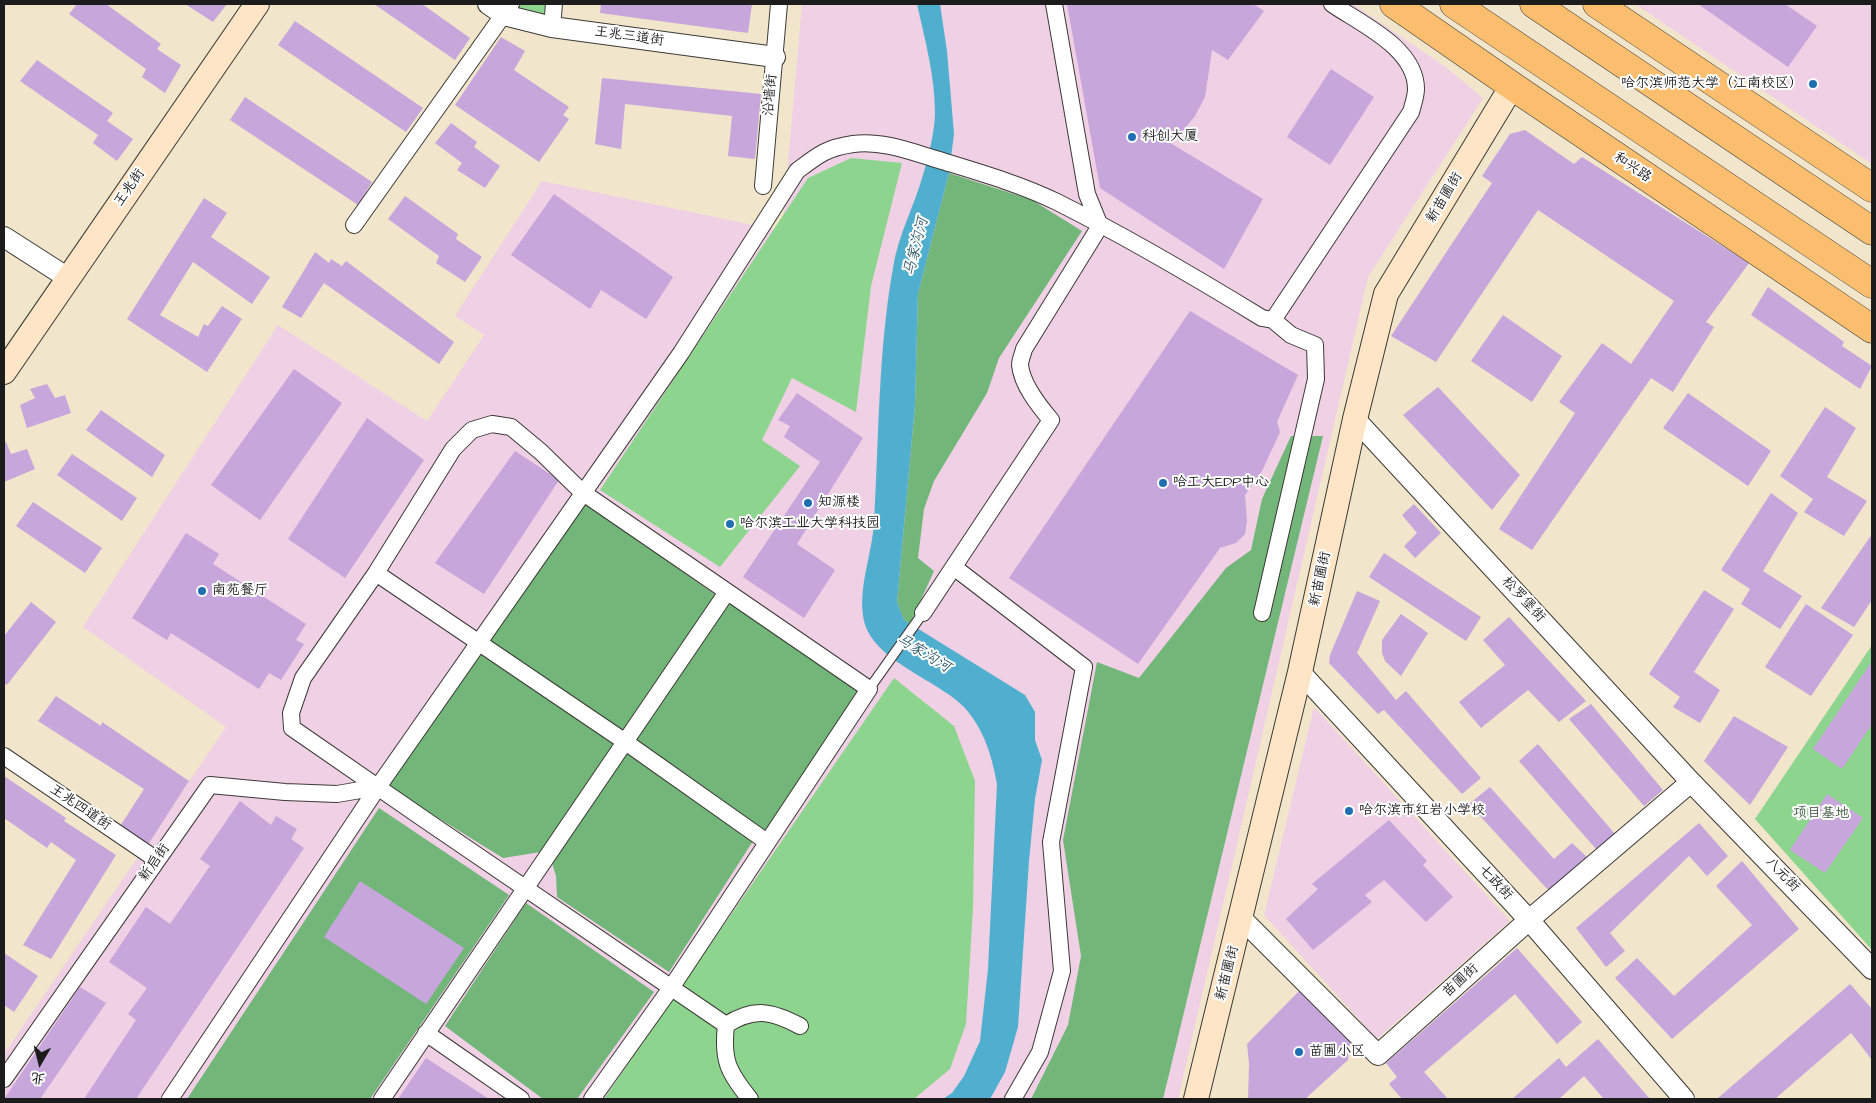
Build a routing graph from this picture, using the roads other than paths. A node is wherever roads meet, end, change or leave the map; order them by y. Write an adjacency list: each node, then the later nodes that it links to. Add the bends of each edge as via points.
1 (258, 4): 23 (main road, 王兆街)
2 (488, 4): 12 (street, 王兆三道街)
3 (554, 4): 13 (street)
4 (780, 4): 14 (street, 沿墙街)
5 (1054, 4): 20 (street, via 1087,194)
6 (1332, 4): 25 (street, via 1399,49 1411,66 1416,89 1411,112)
7 (1394, 4): 16 (highway, 和兴路)
8 (1454, 4): 24 (highway)
9 (1534, 4): 15 (highway)
10 (1583, 4): 15 (highway)
11 (1597, 4): 18 (highway)
12 (508, 9): 13 (street, 王兆三道街); 19 (street)
13 (552, 26): 14 (street, 王兆三道街)
14 (774, 57): 17 (street, 沿墙街)
15 (1615, 60): 21 (highway)
16 (1518, 90): 26 (highway, 和兴路); 28 (main road, 新苗圃街, via 1386,294)
17 (762, 186)
18 (1872, 188)
19 (354, 225)
20 (1100, 226): 25 (street, via 1194,276 1262,318); 29 (street, via 1056,201 970,169 903,149 855,144 825,150 797,172 681,353); 30 (street, via 1024,349 1020,365 1025,381 1038,406 1051,420)
21 (1872, 231)
22 (4, 237): 23 (street)
23 (68, 278): 27 (main road, 王兆街)
24 (1872, 284)
25 (1274, 320): 33 (street, via 1291,336 1315,345 1316,379)
26 (1872, 329)
27 (4, 372)
28 (1360, 424): 36 (main road, 新苗圃街); 40 (street, 松罗堡街)
29 (582, 492): 31 (street, via 512,428 492,424 472,430 453,449); 32 (street); 35 (street)
30 (955, 568): 34 (street); 58 (street, via 1084,667 1052,842 1062,971 1040,1052)
31 (376, 573): 35 (street); 41 (street, via 303,678 291,713 292,728)
32 (727, 592): 37 (street); 38 (street)
33 (1262, 612)
34 (923, 613): 37 (lane)
35 (478, 642): 38 (street); 41 (street)
36 (1303, 676): 45 (street, 七政街); 46 (main road, 新苗圃街)
37 (869, 688): 42 (street)
38 (624, 742): 42 (street); 44 (street)
39 (4, 756): 43 (street, 王兆四道街)
40 (1691, 782): 45 (street, 苗圃街); 47 (street, 八元街)
41 (378, 788): 43 (street, 新启街, via 337,794 210,785); 44 (street); 53 (street)
42 (767, 842): 48 (street)
43 (157, 860): 52 (street, 新启街)
44 (525, 888): 48 (street); 51 (street)
45 (1529, 920): 46 (street, 苗圃街, via 1378,1055); 61 (street, 七政街)
46 (1245, 922): 59 (main road, 新苗圃街); 60 (main road, 新苗圃街)
47 (1872, 969)
48 (671, 988): 49 (street); 56 (street)
49 (726, 1025): 50 (street, via 761,1011); 57 (street, via 726,1063 733,1079)
50 (800, 1026)
51 (426, 1033): 54 (street); 55 (street)
52 (4, 1079)
53 (170, 1099)
54 (382, 1099)
55 (520, 1099)
56 (592, 1099)
57 (750, 1099)
58 (1014, 1099)
59 (1196, 1099)
60 (1208, 1099)
61 (1684, 1099)

